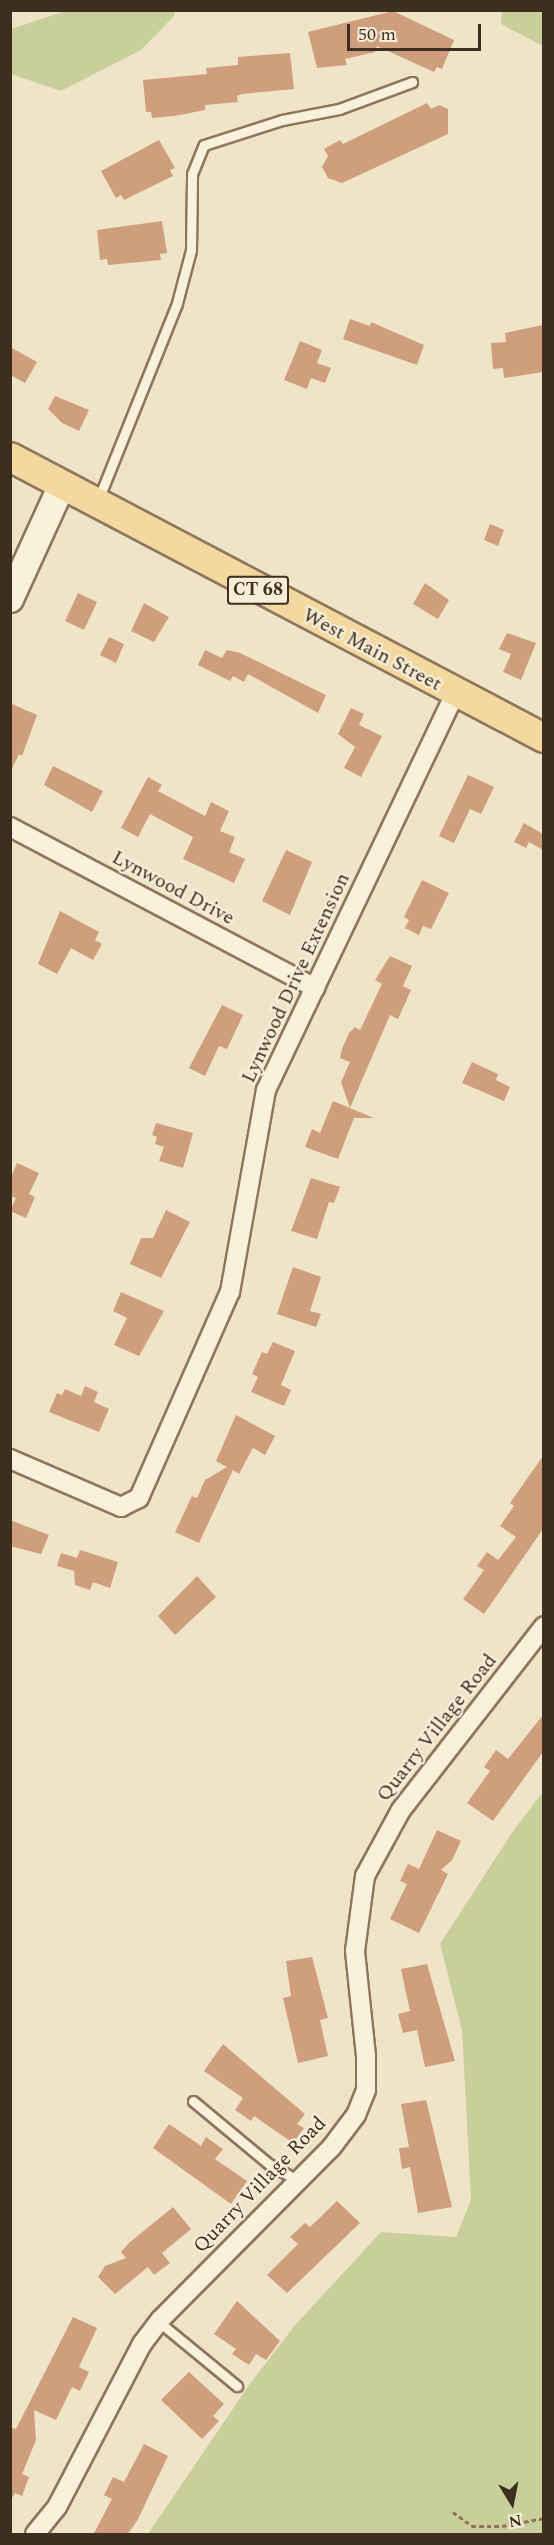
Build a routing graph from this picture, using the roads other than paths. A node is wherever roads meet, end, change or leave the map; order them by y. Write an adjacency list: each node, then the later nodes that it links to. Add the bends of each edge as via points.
1 (412, 82): 4 (lane, via 339,109 282,120 204,145 192,174 191,250 177,303)
2 (10, 457): 3 (main road, West Main Street / CT 68)
3 (61, 487): 4 (main road, West Main Street / CT 68); 5 (street)
4 (96, 505): 6 (main road, West Main Street / CT 68)
5 (10, 599)
6 (455, 693): 7 (main road, West Main Street / CT 68); 9 (street, Lynwood Drive Extension)
7 (543, 738)
8 (10, 828): 9 (street, Lynwood Drive)
9 (315, 988): 10 (street, Lynwood Drive Extension, via 266,1090 230,1292 139,1498 121,1507)
10 (10, 1459)
11 (543, 1626): 13 (street, Quarry Village Road, via 401,1810 377,1848 358,1906 355,1952 366,2090 356,2115)
12 (193, 2101): 13 (lane, via 269,2164)
13 (298, 2181): 14 (street, Quarry Village Road)
14 (159, 2322): 15 (lane); 16 (street, Quarry Village Road, via 142,2344 57,2507)
15 (237, 2386)
16 (34, 2535)

